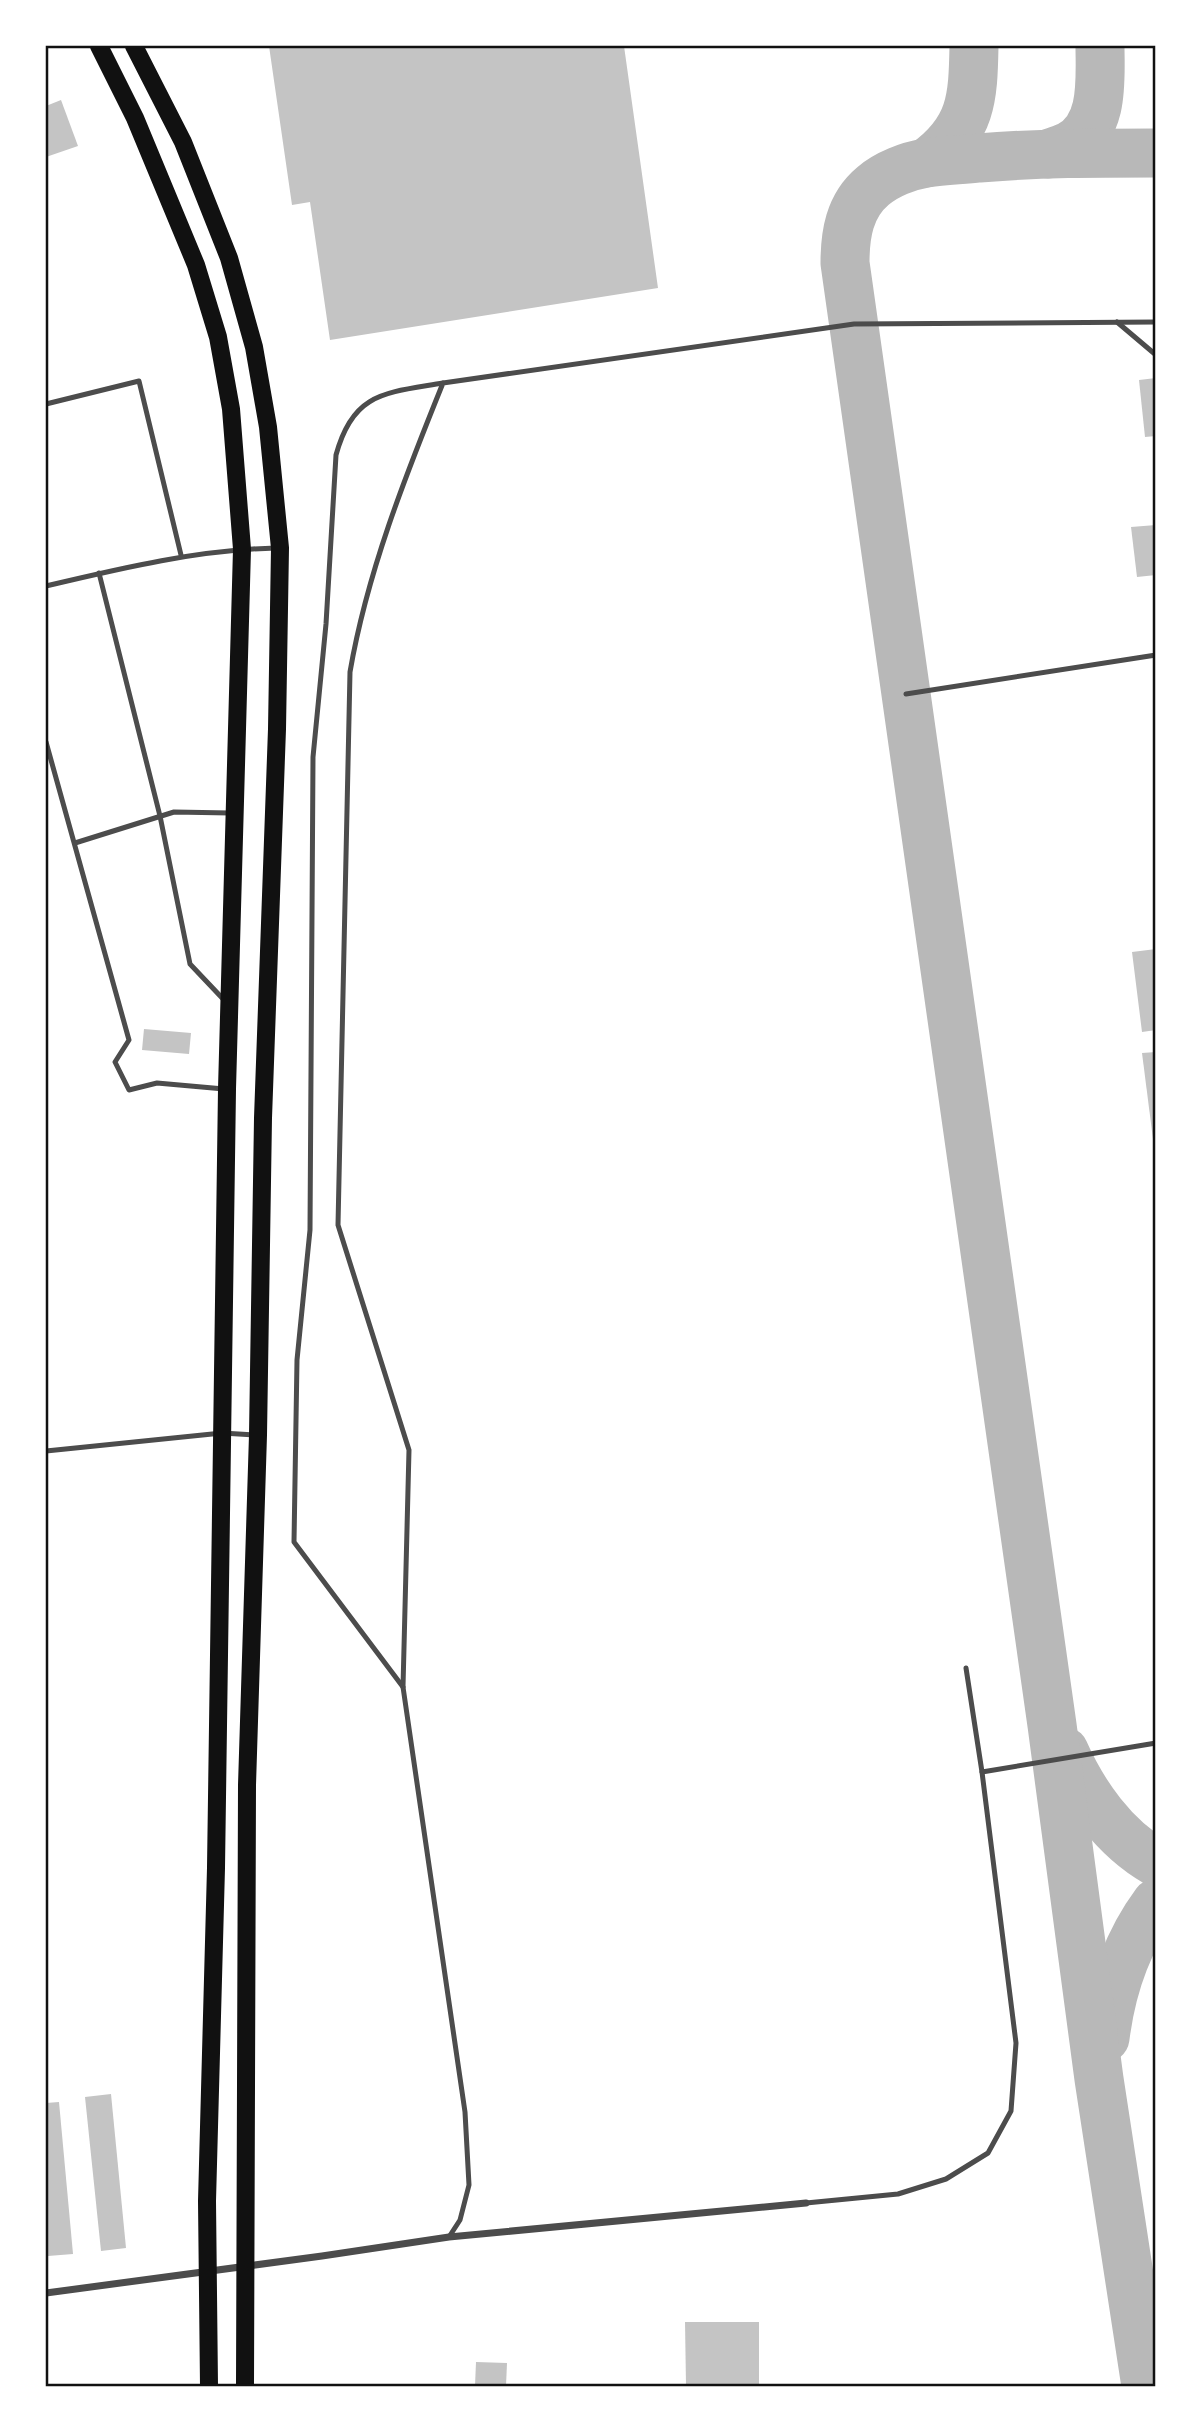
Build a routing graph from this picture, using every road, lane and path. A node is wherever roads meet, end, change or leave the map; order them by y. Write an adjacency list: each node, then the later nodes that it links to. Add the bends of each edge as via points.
1 (99, 46): 9 (main road, via 135,118 196,265 218,337 231,410)
2 (134, 46): 8 (main road, via 183,142 229,258 254,346 268,428)
3 (1116, 322): 4 (lane); 5 (lane); 6 (lane, via 854,324)
4 (1156, 322)
5 (1156, 355)
6 (443, 383): 25 (lane, via 359,621 350,672 338,1225 409,1450); 25 (lane, via 369,401 352,415 342,433 336,455 313,757 310,1230 297,1360 294,1542)
7 (46, 404): 10 (lane, via 139,381)
8 (279, 548): 9 (lane); 22 (main road)
9 (242, 549): 10 (lane); 16 (main road)
10 (181, 555): 11 (lane)
11 (99, 573): 12 (lane); 17 (lane)
12 (46, 586)
13 (1156, 655): 14 (lane)
14 (906, 694)
15 (46, 742): 18 (lane)
16 (237, 813): 17 (lane); 19 (main road)
17 (160, 816): 18 (lane); 19 (lane, via 190,964)
18 (75, 843): 20 (lane, via 129,1040 115,1062 130,1090 157,1083)
19 (231, 1007): 20 (main road)
20 (227, 1089): 21 (main road)
21 (222, 1433): 22 (lane); 23 (lane); 31 (main road)
22 (258, 1435): 30 (main road, via 247,1785)
23 (46, 1451)
24 (966, 1668): 27 (lane)
25 (403, 1686): 29 (lane, via 465,2112 469,2185 460,2220)
26 (1156, 1743): 27 (lane)
27 (982, 1772): 28 (lane, via 1016,2043 1011,2111 988,2153 946,2179 898,2194)
28 (806, 2203): 29 (street)
29 (449, 2237): 30 (street)
30 (245, 2266): 31 (street); 34 (main road)
31 (207, 2271): 32 (street); 33 (main road)
32 (46, 2293)
33 (209, 2386)
34 (245, 2386)

